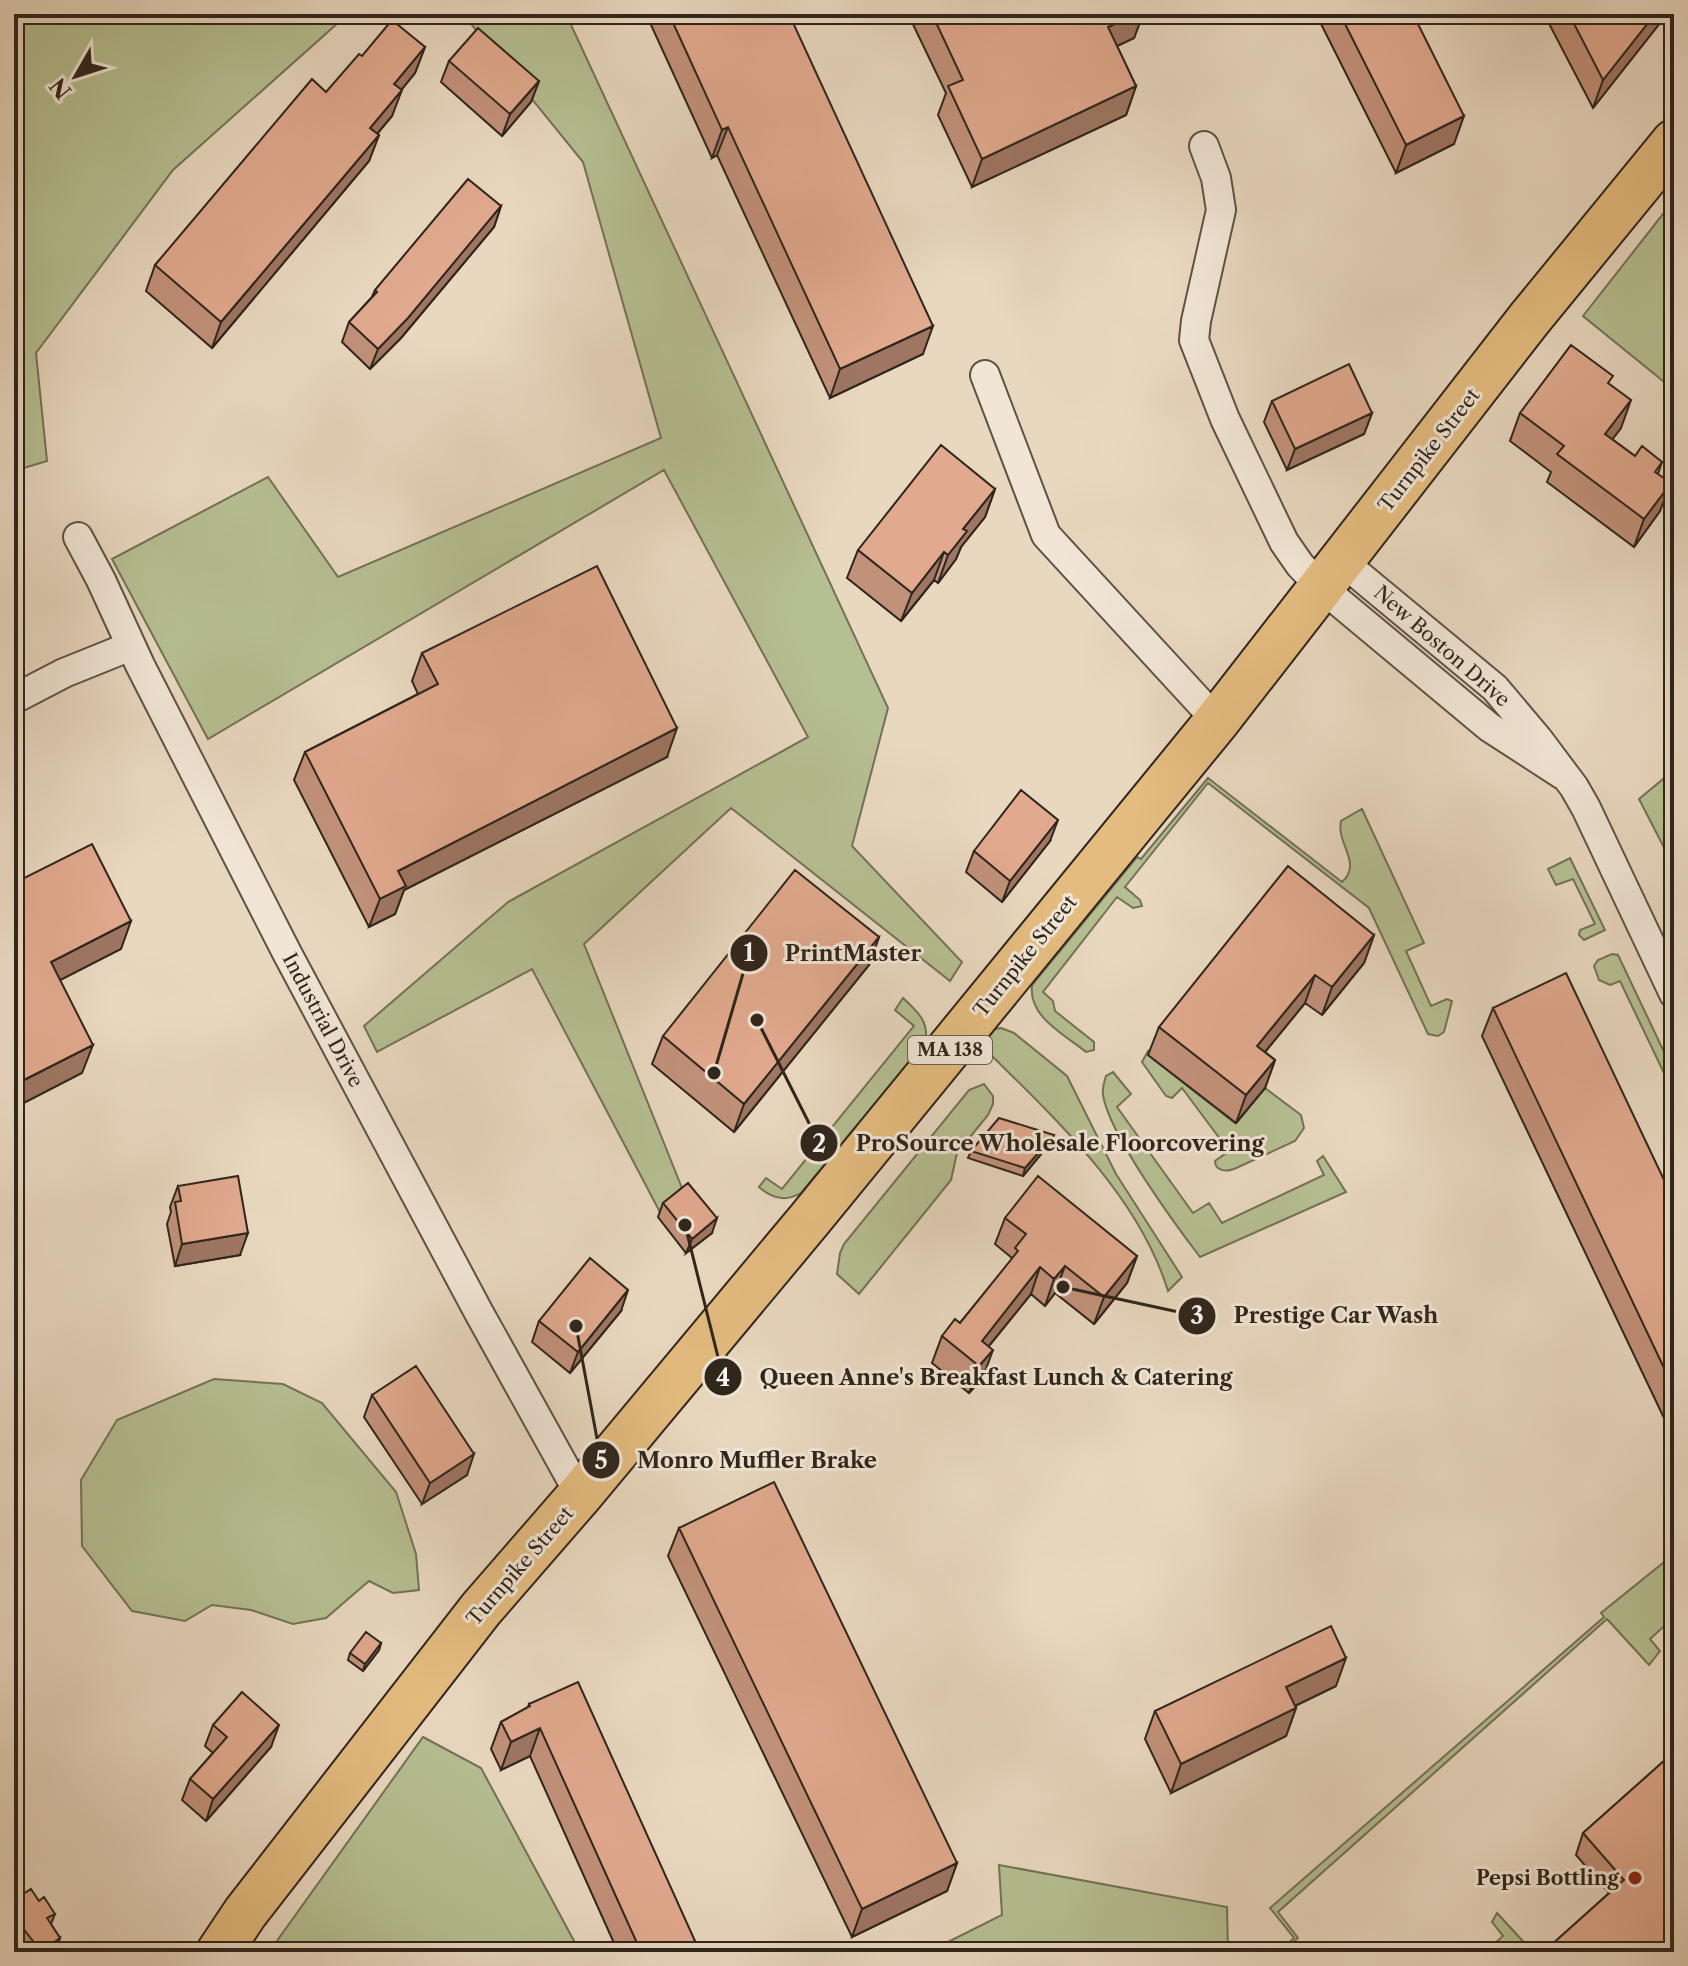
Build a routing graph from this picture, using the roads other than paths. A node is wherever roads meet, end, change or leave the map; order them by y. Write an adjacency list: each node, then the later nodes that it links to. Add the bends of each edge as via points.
1 (1674, 142): 5 (main road, Turnpike Street / MA 138)
2 (1204, 146): 5 (street, New Boston Drive, via 1221,210 1194,340 1284,542 1300,565)
3 (985, 375): 8 (street, via 1046,535)
4 (78, 537): 6 (street, Industrial Drive)
5 (1332, 574): 8 (main road, Turnpike Street / MA 138); 9 (street, New Boston Drive, via 1495,688 1538,739 1586,808)
6 (131, 646): 7 (street); 10 (street, Industrial Drive, via 287,953)
7 (14, 699)
8 (1217, 721): 10 (main road, Turnpike Street / MA 138)
9 (1674, 994)
10 (580, 1495): 11 (main road, Turnpike Street / MA 138, via 397,1715)
11 (219, 1952)

